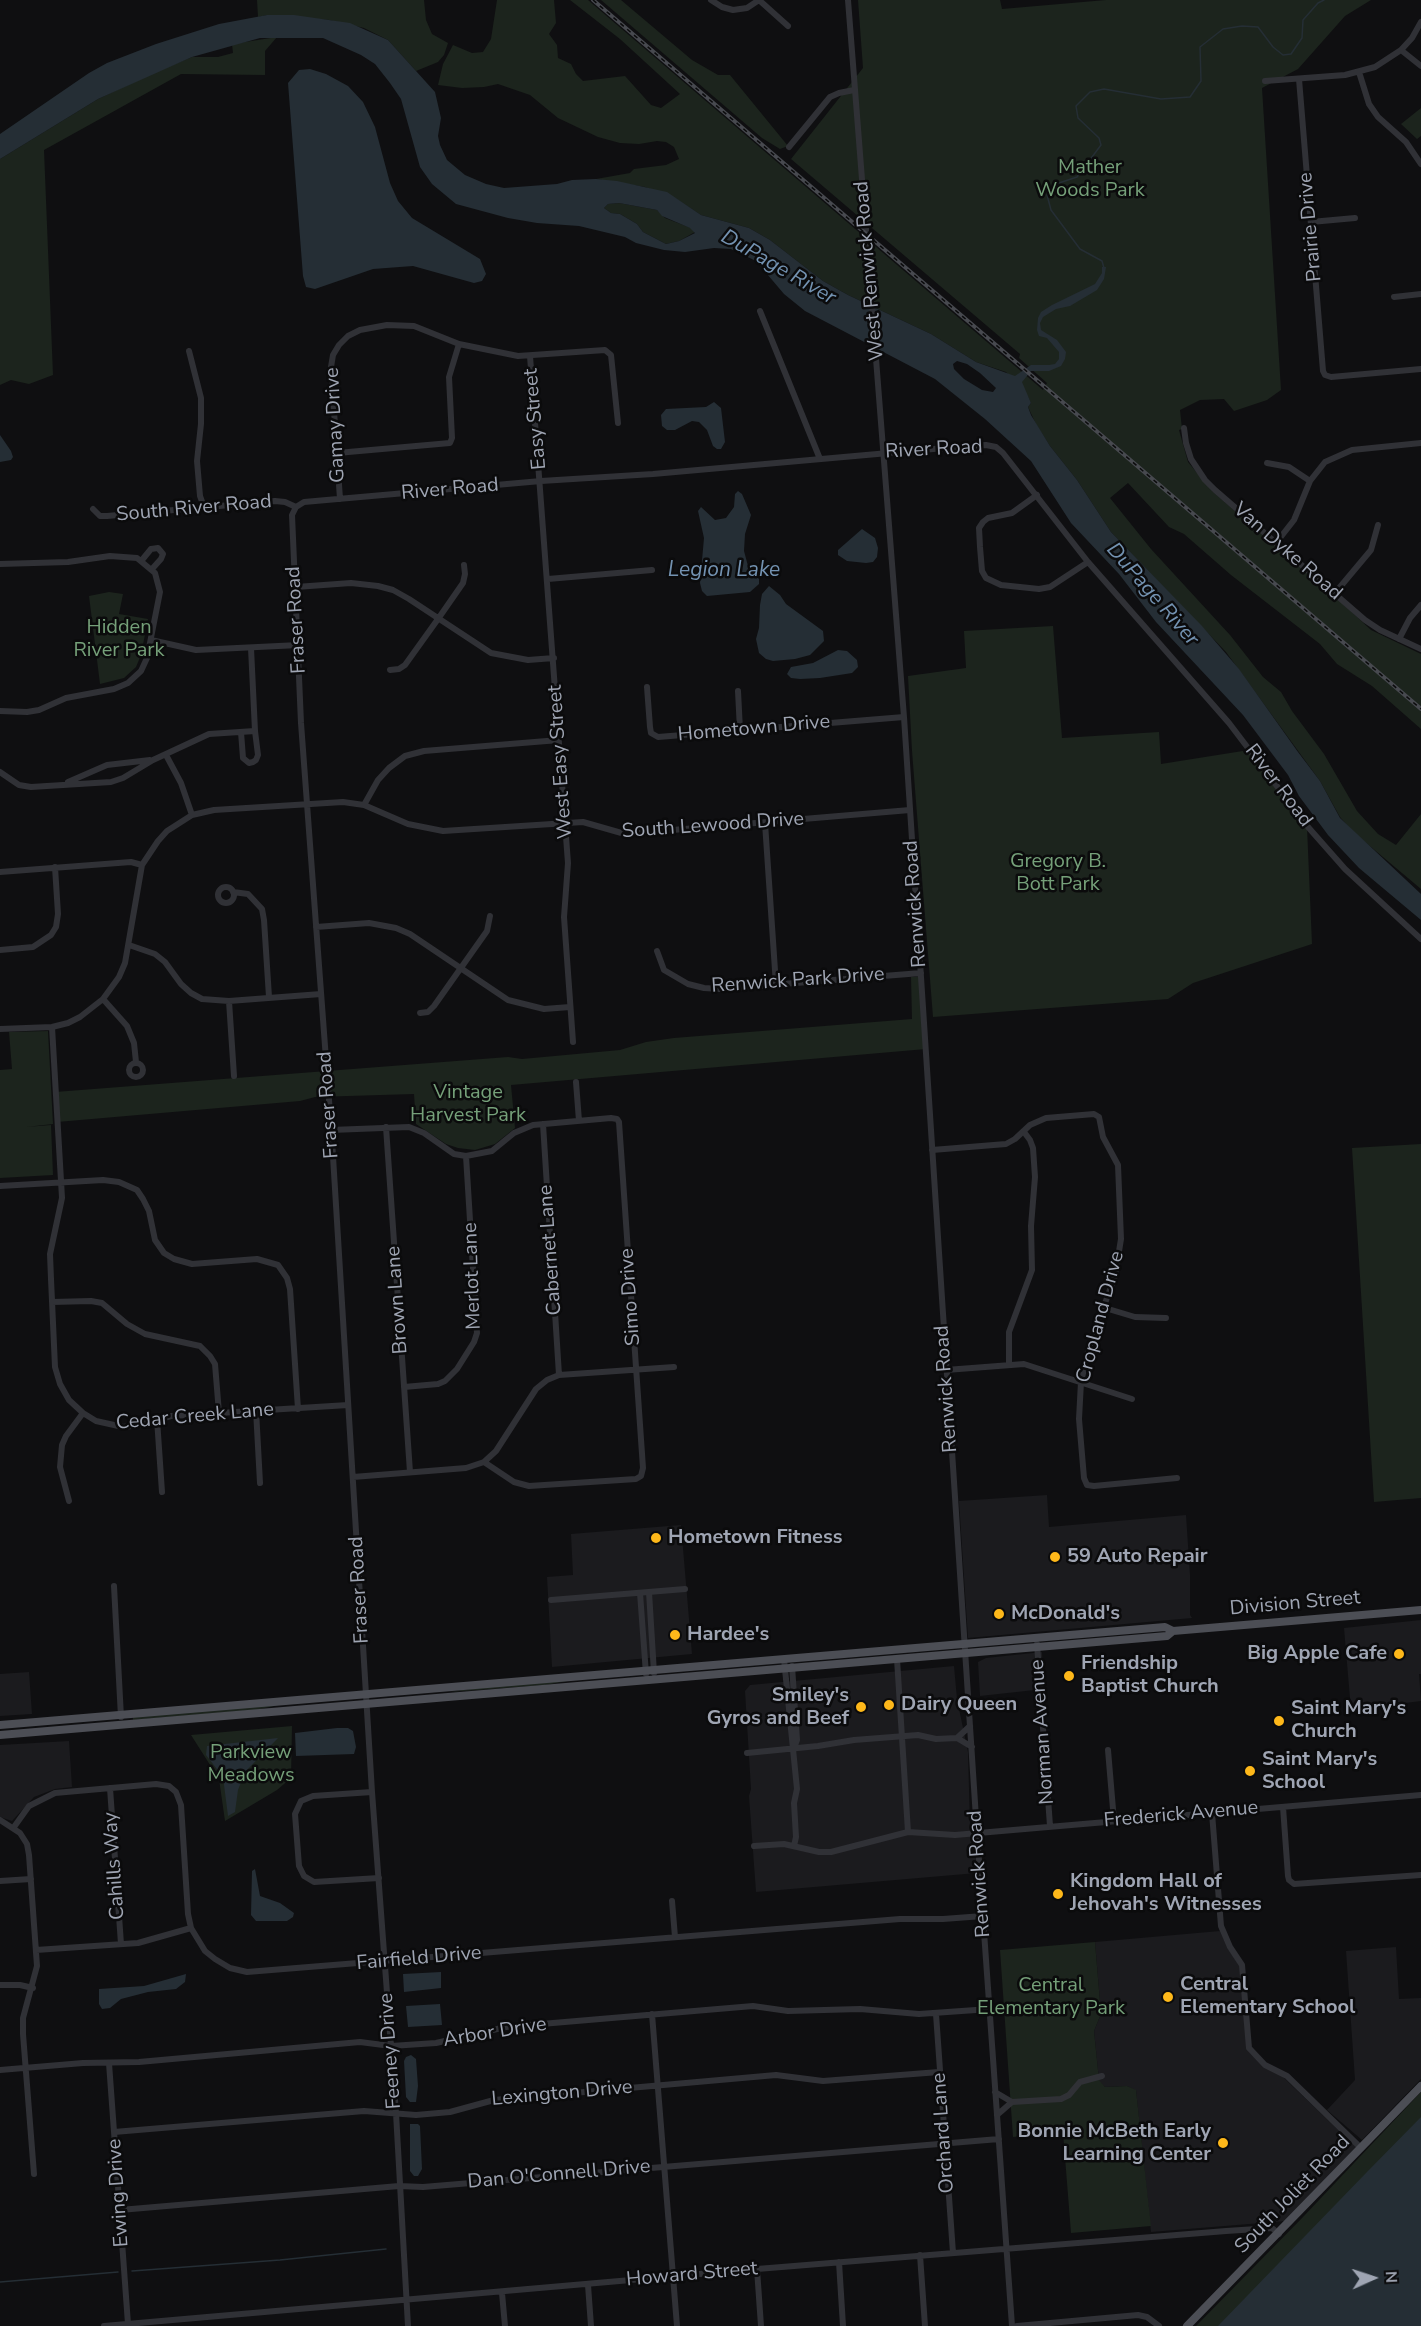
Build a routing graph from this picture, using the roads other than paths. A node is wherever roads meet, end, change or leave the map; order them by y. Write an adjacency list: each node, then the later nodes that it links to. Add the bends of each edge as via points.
1 (711, 0): 2 (street, via 738,10)
2 (759, 0): 5 (street)
3 (848, 0): 11 (street, West Renwick Road)
4 (1421, 22): 6 (street)
5 (788, 26)
6 (1401, 50): 7 (street); 8 (street)
7 (1421, 66)
8 (1359, 72): 9 (street); 13 (street, via 1369,104 1406,142)
9 (1299, 79): 10 (street); 15 (street, Prairie Drive)
10 (1265, 81)
11 (854, 90): 12 (street, via 830,97); 27 (street, West Renwick Road)
12 (789, 147)
13 (1421, 164)
14 (1355, 218): 15 (street)
15 (1311, 222): 22 (street, Prairie Drive, via 1325,375)
16 (1421, 294): 17 (street)
17 (1394, 297)
18 (760, 311): 28 (street)
19 (459, 344): 21 (street, Gamay Drive); 26 (street, via 449,377 450,443); 26 (street, Gamay Drive, via 426,330 400,325 373,327 348,336 333,355 331,367)
20 (189, 351): 34 (street, via 201,398 196,461)
21 (531, 356): 23 (street, Gamay Drive, via 608,351); 31 (street, Easy Street)
22 (1421, 369)
23 (618, 423)
24 (1184, 428): 38 (street, Van Dyke Road, via 1191,459 1205,480)
25 (1421, 443): 30 (street, via 1352,450 1325,462)
26 (337, 453): 33 (street, Gamay Drive)
27 (884, 453): 28 (street, River Road); 32 (street, River Road, via 977,445 996,447); 60 (street, Renwick Road)
28 (820, 459): 31 (street, River Road)
29 (1267, 463): 30 (street, via 1289,467)
30 (1310, 481): 38 (street, via 1294,520)
31 (541, 482): 33 (street, River Road); 45 (street, West Easy Street)
32 (1037, 495): 40 (street, River Road); 40 (street, via 1012,513 988,518 979,528 986,578 1001,585 1039,589 1050,587)
33 (340, 499): 35 (street, River Road, via 304,502)
34 (204, 507): 35 (street, South River Road, via 275,501); 36 (street, South River Road, via 108,516 100,516)
35 (296, 507): 46 (street, Fraser Road, via 292,515)
36 (93, 508)
37 (1378, 525): 47 (street, via 1371,550)
38 (1276, 543): 47 (street, Van Dyke Road)
39 (142, 560): 41 (street, via 110,556); 43 (street); 43 (street, via 151,549 158,548 163,554)
40 (1088, 562): 81 (street, River Road, via 1229,723 1345,869)
41 (0, 564)
42 (464, 565): 49 (street, via 463,583)
43 (152, 569): 51 (street, via 160,592)
44 (652, 570): 45 (street)
45 (548, 579): 55 (street, West Easy Street)
46 (296, 587): 49 (street, via 351,583 378,586 393,590); 52 (street, Fraser Road)
47 (1335, 593): 50 (street, Van Dyke Road, via 1365,620)
48 (1421, 605): 50 (street)
49 (438, 619): 55 (street, via 491,652 528,660); 56 (street, via 405,665)
50 (1399, 639): 54 (street, Van Dyke Road)
51 (151, 640): 53 (street, via 196,650); 59 (street, via 145,665 128,683 66,698 39,710)
52 (299, 645): 53 (street); 69 (street, Fraser Road)
53 (251, 648): 62 (street)
54 (1421, 649)
55 (554, 658): 64 (street, West Easy Street)
56 (390, 670)
57 (647, 687): 61 (street, Hometown Drive, via 654,735)
58 (738, 691): 61 (street)
59 (0, 711)
60 (904, 717): 61 (street, Hometown Drive); 71 (street, Renwick Road)
61 (740, 730)
62 (255, 731): 63 (street); 63 (street, via 258,755 249,763 243,758)
63 (241, 732): 65 (street, via 209,734)
64 (559, 740): 70 (street, via 424,751 405,756 378,780); 73 (street, West Easy Street)
65 (166, 755): 66 (street); 72 (street)
66 (153, 760): 68 (street, via 107,765); 68 (street, via 111,782)
67 (1, 774): 68 (street, via 31,787)
68 (62, 784)
69 (307, 804): 70 (street, South Lewood Drive); 72 (street, South Lewood Drive); 80 (street, Fraser Road)
70 (364, 805): 73 (street, South Lewood Drive, via 408,824 443,831)
71 (909, 810): 74 (street, South Lewood Drive); 86 (street, Renwick Road)
72 (192, 815): 75 (street, via 167,831)
73 (565, 823): 74 (street, South Lewood Drive, via 583,822 625,834); 92 (street, West Easy Street, via 568,863 564,917)
74 (765, 823): 87 (street)
75 (142, 865): 76 (street, via 130,862); 82 (street)
76 (55, 867): 77 (street); 83 (street, via 58,914 51,935 33,947)
77 (0, 872)
78 (233, 892): 89 (street, via 248,894 262,909)
79 (490, 916): 85 (street, via 487,931)
80 (316, 927): 85 (street, via 369,923 396,928); 88 (street, Fraser Road)
81 (1421, 939)
82 (129, 945): 90 (street, via 119,977); 91 (street, via 149,951 165,962 191,993 202,999)
83 (0, 950)
84 (657, 951): 87 (street, Renwick Park Drive, via 664,970 688,984 720,989)
85 (461, 969): 92 (street, via 508,1000 544,1009); 93 (street, via 434,1006)
86 (921, 973): 87 (street, Renwick Park Drive); 105 (street, Renwick Road)
87 (776, 985)
88 (321, 994): 89 (street); 103 (street, Fraser Road)
89 (269, 997): 91 (street)
90 (103, 999): 94 (street, via 80,1017); 97 (street, via 127,1026)
91 (229, 1001): 98 (street)
92 (570, 1007): 96 (street, West Easy Street)
93 (420, 1013)
94 (52, 1027): 95 (street); 107 (street, Cedar Creek Lane)
95 (0, 1029)
96 (573, 1042)
97 (136, 1062)
98 (234, 1076)
99 (576, 1082): 100 (street)
100 (579, 1121): 101 (street); 114 (street, Simo Drive, via 617,1119 620,1125)
101 (543, 1124): 106 (street, via 522,1129 492,1151); 116 (street, Cabernet Lane)
102 (386, 1127): 103 (street); 106 (street, via 415,1128 454,1154); 118 (street, Brown Lane)
103 (331, 1130): 120 (street, Fraser Road)
104 (1024, 1132): 105 (street, via 1005,1144); 110 (street, Cropland Drive, via 1046,1118 1094,1114 1099,1117 1103,1137 1118,1165 1122,1220 1119,1257); 112 (street, via 1033,1148 1035,1177 1030,1226 1032,1270 1010,1332)
105 (932, 1150): 115 (street, Renwick Road)
106 (466, 1156): 118 (street, Merlot Lane, via 476,1338 445,1381)
107 (61, 1183): 108 (street); 109 (street, Cedar Creek Lane, via 62,1206 50,1254); 121 (street, via 115,1181 137,1191 149,1211 157,1244 180,1262 257,1259 278,1265 290,1289)
108 (0, 1186)
109 (52, 1302): 123 (street, Cedar Creek Lane, via 58,1379 69,1400); 124 (street, via 102,1303 145,1334 200,1346 215,1364)
110 (1105, 1308): 111 (street, via 1135,1317); 117 (street, Cropland Drive, via 1089,1347)
111 (1167, 1318)
112 (1009, 1365): 115 (street); 117 (street, via 1037,1367)
113 (674, 1367): 114 (street)
114 (636, 1370): 116 (street); 126 (street, Simo Drive, via 641,1476 529,1486 514,1482)
115 (946, 1370): 141 (street, Renwick Road)
116 (560, 1375): 126 (street, via 536,1389 496,1451)
117 (1081, 1382): 119 (street); 129 (street, Cropland Drive, via 1079,1419 1083,1478 1087,1485)
118 (404, 1387): 127 (street, Brown Lane)
119 (1132, 1399)
120 (348, 1405): 121 (street, Cedar Creek Lane); 128 (street, Fraser Road)
121 (298, 1408): 122 (street, Cedar Creek Lane)
122 (256, 1410): 124 (street, Cedar Creek Lane); 130 (street)
123 (83, 1413): 125 (street, Cedar Creek Lane, via 115,1426); 132 (street, via 66,1436 60,1456)
124 (219, 1413): 125 (street, Cedar Creek Lane)
125 (157, 1419): 131 (street)
126 (484, 1462): 127 (street, via 466,1468)
127 (410, 1472): 128 (street)
128 (353, 1477): 149 (street, Fraser Road)
129 (1177, 1478)
130 (260, 1483)
131 (162, 1492)
132 (69, 1501)
133 (114, 1586): 151 (street)
134 (685, 1589): 135 (street)
135 (649, 1592): 136 (street); 147 (street)
136 (640, 1593): 137 (street); 147 (street)
137 (550, 1600)
138 (1421, 1610): 139 (main road, Division Street)
139 (1173, 1631): 140 (main road, Division Street, via 1165,1627); 142 (main road, Division Street, via 1167,1636)
140 (1037, 1638): 141 (main road, Division Street); 142 (street, Norman Avenue)
141 (965, 1643): 143 (street, Renwick Road); 144 (main road, Division Street)
142 (1037, 1647): 143 (main road, Division Street); 169 (street, Norman Avenue)
143 (966, 1653): 145 (main road, Division Street); 154 (street, Renwick Road)
144 (788, 1659): 146 (street); 147 (main road, Division Street)
145 (897, 1659): 146 (main road, Division Street); 156 (street)
146 (788, 1668): 148 (main road, Division Street); 159 (street, via 790,1740)
147 (650, 1670): 148 (street); 149 (main road, Division Street)
148 (650, 1680): 150 (main road, Division Street)
149 (366, 1694): 150 (street, Fraser Road); 151 (main road, Division Street)
150 (367, 1704): 153 (main road, Division Street); 163 (street, Feeney Drive)
151 (121, 1715): 152 (main road, Division Street); 153 (street)
152 (0, 1725)
153 (121, 1725): 155 (main road, Division Street)
154 (970, 1726): 157 (street); 158 (street, Renwick Road)
155 (0, 1735)
156 (901, 1736): 157 (street); 159 (street); 171 (street)
157 (957, 1738): 158 (street)
158 (972, 1747): 172 (street, Renwick Road)
159 (794, 1748): 161 (street); 174 (street)
160 (1108, 1750): 168 (street)
161 (747, 1753)
162 (110, 1788): 170 (street, Fairfield Drive, via 56,1793 29,1806); 181 (street, Fairfield Drive, via 162,1784 176,1792 181,1805); 183 (street, Cahills Way)
163 (372, 1792): 176 (street, Feeney Drive); 176 (street, via 313,1796 301,1801 295,1814 299,1866 304,1876 314,1882)
164 (1421, 1795): 165 (street, Frederick Avenue)
165 (1283, 1807): 166 (street, Frederick Avenue); 175 (street, via 1291,1882 1298,1885)
166 (1212, 1813): 168 (street, Frederick Avenue); 206 (street, via 1221,1926 1242,1965 1249,2048 1265,2065 1287,2076)
167 (0, 1821): 170 (street)
168 (1114, 1821): 169 (street, Frederick Avenue)
169 (1050, 1826): 172 (street, Frederick Avenue)
170 (14, 1827): 177 (street, via 27,1844)
171 (908, 1832): 172 (street, Frederick Avenue); 174 (street, Frederick Avenue, via 831,1852)
172 (977, 1833): 180 (street, Renwick Road)
173 (754, 1846): 174 (street, Frederick Avenue)
174 (794, 1846)
175 (1421, 1875)
176 (379, 1878): 185 (street, Feeney Drive)
177 (31, 1879): 178 (street); 184 (street)
178 (0, 1881)
179 (672, 1901): 182 (street)
180 (983, 1916): 182 (street, Fairfield Drive); 188 (street, Renwick Road)
181 (191, 1928): 183 (street, via 156,1940); 185 (street, Fairfield Drive, via 204,1951 230,1968 247,1972)
182 (675, 1937): 185 (street, Fairfield Drive)
183 (121, 1944): 184 (street)
184 (36, 1950): 187 (street)
185 (385, 1962): 191 (street, Feeney Drive)
186 (0, 1986): 187 (street)
187 (33, 1988): 193 (street, via 23,2018)
188 (990, 2009): 190 (street, Arbor Drive); 199 (street, Renwick Road)
189 (652, 2014): 190 (street, Arbor Drive, via 753,2006 788,2011 860,2008); 191 (street, Arbor Drive, via 506,2027 436,2043); 197 (street)
190 (936, 2014): 195 (street, Orchard Lane)
191 (391, 2046): 192 (street, Arbor Drive, via 360,2042); 201 (street, Feeney Drive)
192 (109, 2063): 193 (street, Arbor Drive); 203 (street, Ewing Drive)
193 (26, 2068): 194 (street, Arbor Drive); 208 (street)
194 (0, 2070)
195 (939, 2072): 197 (street, Lexington Drive, via 823,2081 776,2075); 205 (street, Orchard Lane)
196 (1102, 2076): 200 (street, via 1080,2082 1061,2098)
197 (658, 2085): 201 (street, Lexington Drive, via 494,2100 450,2112); 207 (street)
198 (1421, 2086): 206 (main road, South Joliet Road)
199 (995, 2092): 200 (street); 202 (street, Renwick Road)
200 (1012, 2102): 202 (street)
201 (396, 2113): 203 (street, Lexington Drive, via 364,2111); 209 (street, Feeney Drive)
202 (997, 2115): 204 (street, Renwick Road)
203 (114, 2132): 210 (street, Ewing Drive)
204 (999, 2139): 205 (street, Dan O'Connell Drive); 212 (street, Renwick Road)
205 (945, 2143): 207 (street, Dan O'Connell Drive); 213 (street, Orchard Lane)
206 (1361, 2148): 211 (main road, South Joliet Road)
207 (666, 2166): 209 (street, Dan O'Connell Drive); 217 (street)
208 (34, 2174)
209 (399, 2186): 210 (street, Dan O'Connell Drive); 220 (street, Feeney Drive)
210 (120, 2210): 223 (street, Ewing Drive)
211 (1279, 2234): 212 (street, Howard Street, via 1264,2228); 235 (main road, South Joliet Road)
212 (1006, 2249): 213 (street, Howard Street); 232 (street, Renwick Road)
213 (953, 2253): 214 (street, Howard Street)
214 (920, 2255): 215 (street, Howard Street); 231 (street)
215 (839, 2262): 216 (street, Howard Street); 230 (street)
216 (757, 2269): 217 (street, Howard Street); 229 (street)
217 (674, 2276): 218 (street, Howard Street); 228 (street)
218 (588, 2285): 219 (street, Howard Street); 227 (street)
219 (502, 2293): 220 (street, Howard Street); 226 (street)
220 (407, 2300): 221 (street, Howard Street); 225 (street, Feeney Drive)
221 (175, 2323): 223 (street, Howard Street)
222 (1081, 2323): 233 (street); 234 (street, via 1138,2315)
223 (128, 2324): 224 (street, Howard Street)
224 (104, 2326)
225 (408, 2326)
226 (504, 2326)
227 (591, 2326)
228 (677, 2326)
229 (761, 2326)
230 (843, 2326)
231 (925, 2326)
232 (1011, 2326)
233 (1017, 2326)
234 (1159, 2326)
235 (1187, 2326)

